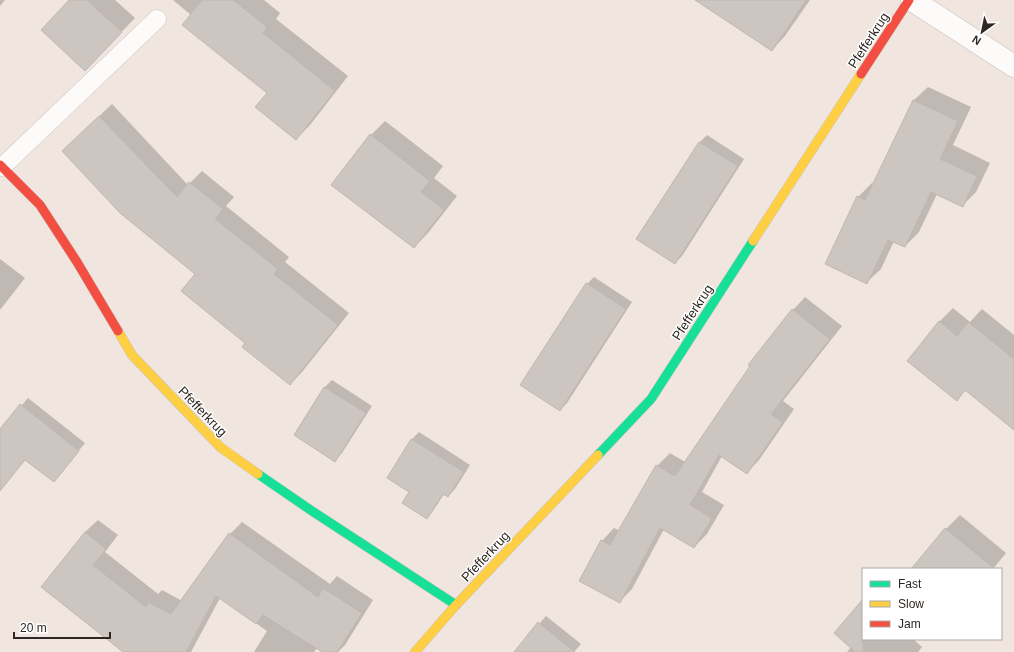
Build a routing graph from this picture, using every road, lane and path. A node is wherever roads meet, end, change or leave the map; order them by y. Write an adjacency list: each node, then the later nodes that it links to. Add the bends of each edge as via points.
1 (909, 0): 6 (street, Pfefferkrug, via 651,399)
2 (912, 0): 4 (street)
3 (157, 19): 5 (lane)
4 (1014, 66)
5 (1, 166): 6 (street, Pfefferkrug, via 40,204 132,355 220,447 312,512)
6 (456, 605): 7 (street, Pfefferkrug)
7 (415, 652)

